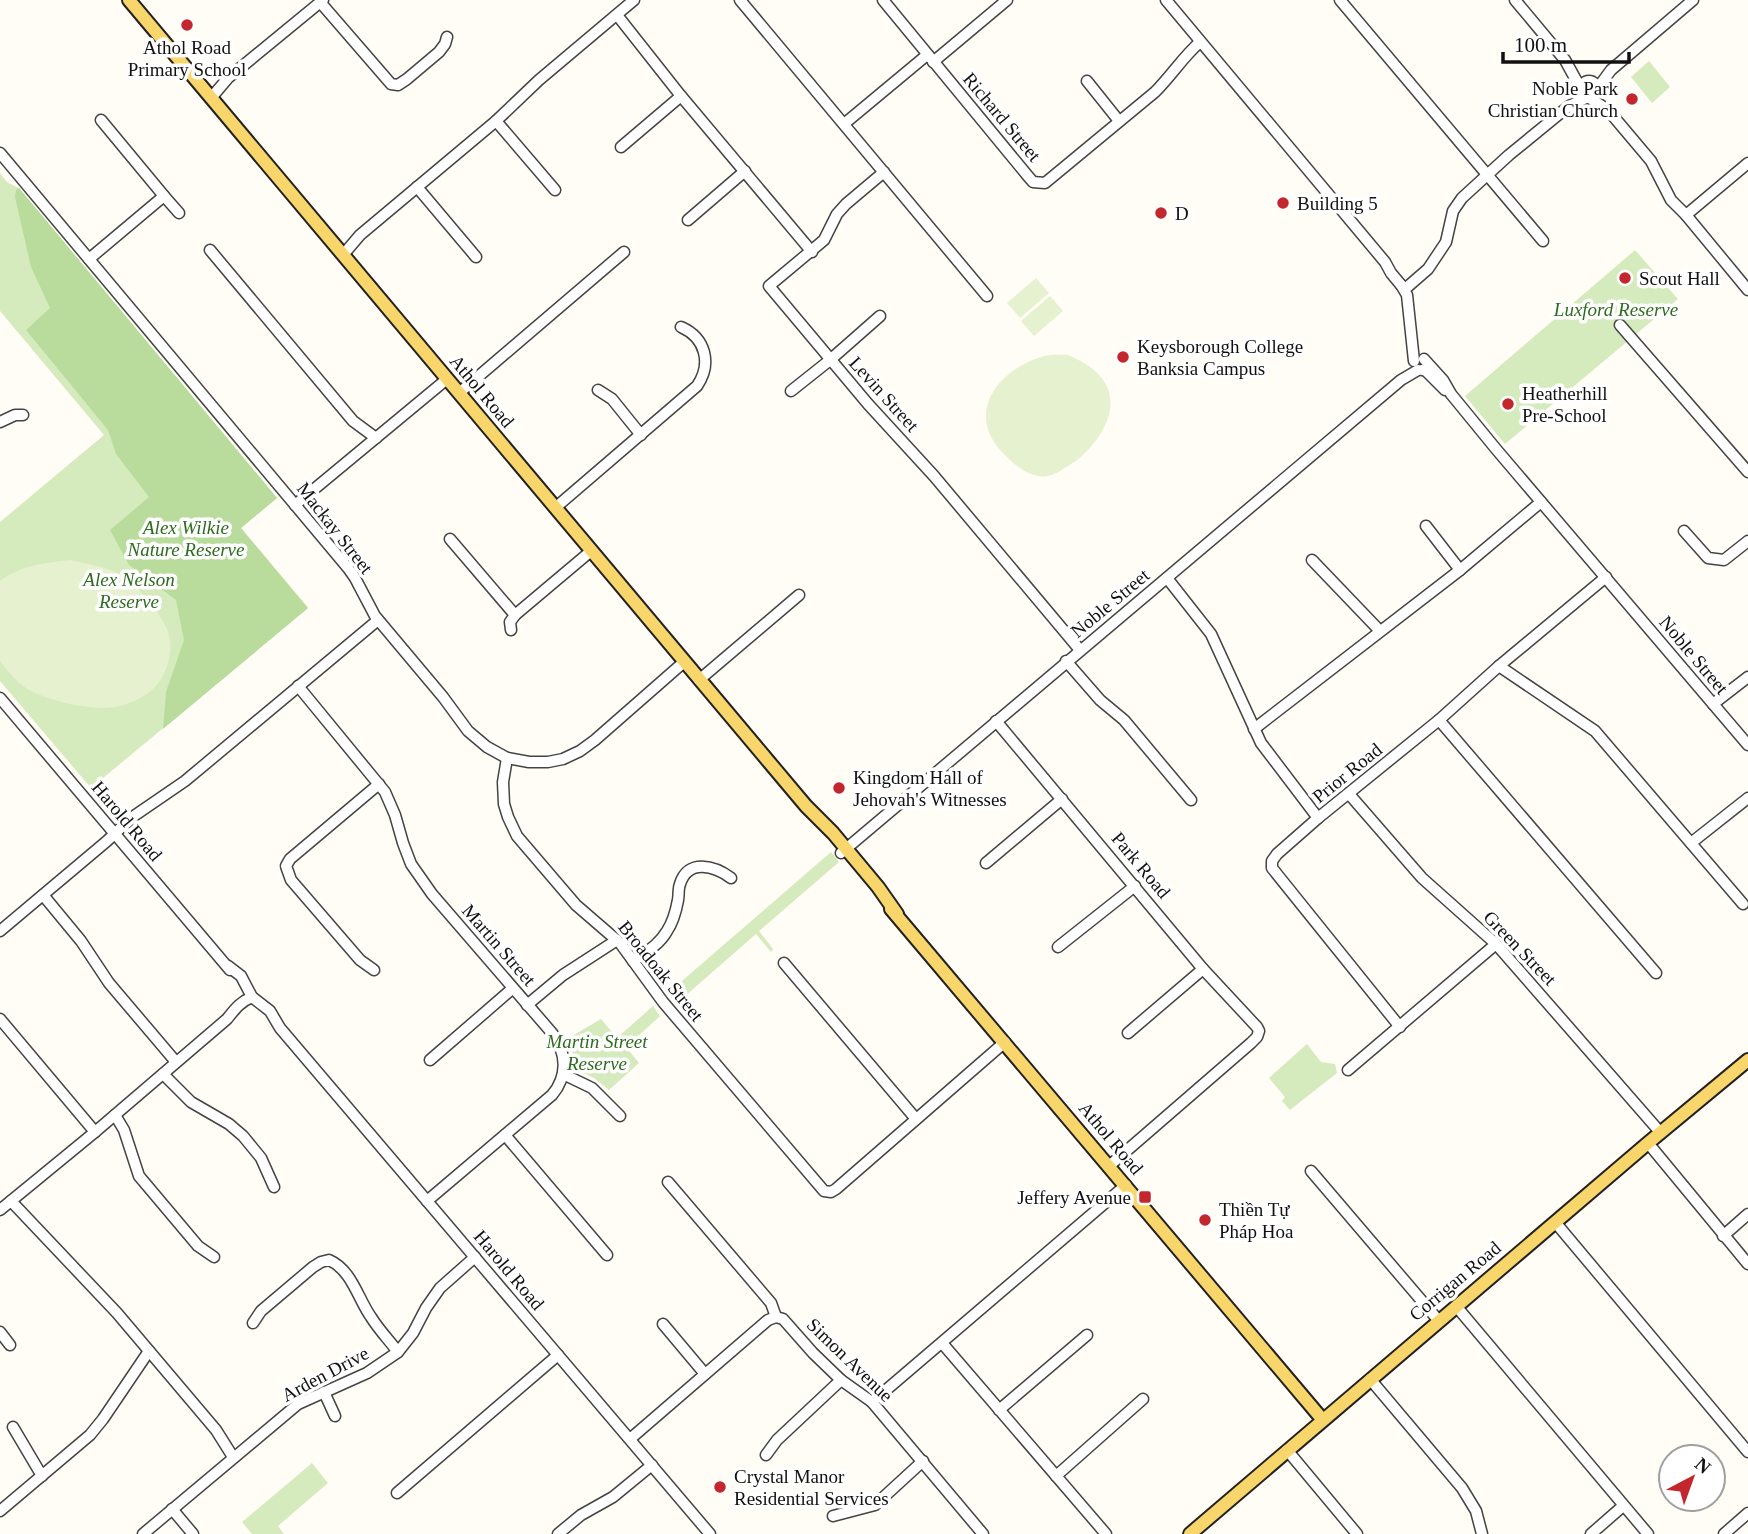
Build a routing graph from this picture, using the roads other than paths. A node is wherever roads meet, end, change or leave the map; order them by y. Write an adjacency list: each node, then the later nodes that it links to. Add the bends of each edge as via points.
1 (129, 0): 17 (main road, Athol Road)
2 (634, 0): 11 (street)
3 (740, 0): 22 (street)
4 (883, 0): 14 (street, Richard Street)
5 (1007, 0): 14 (street)
6 (1166, 0): 13 (street)
7 (1340, 0): 28 (street)
8 (1516, 0): 16 (street)
9 (1693, 0): 16 (street)
10 (321, 1): 12 (street, via 391,84 407,79 439,52); 17 (street)
11 (617, 15): 18 (street); 20 (street)
12 (447, 37)
13 (1200, 42): 21 (street, Richard Street, via 1155,92); 42 (street)
14 (930, 59): 21 (street, Richard Street, via 1033,182 1045,183); 22 (street)
15 (1087, 81): 21 (street)
16 (1589, 89): 28 (street); 33 (street, via 1651,160 1671,200)
17 (208, 94): 37 (main road, Athol Road)
18 (681, 96): 23 (street); 26 (street)
19 (101, 120): 31 (street)
20 (496, 121): 29 (street); 30 (street)
21 (1119, 121)
22 (844, 124): 27 (street)
23 (621, 147)
24 (0, 153): 41 (street, Mackay Street)
25 (1748, 163): 33 (street)
26 (745, 171): 34 (street); 38 (street)
27 (884, 172): 38 (street, Levin Street, via 837,214); 44 (street)
28 (1488, 175): 35 (street); 42 (street, via 1457,204 1446,242 1423,274)
29 (417, 187): 37 (street); 40 (street)
30 (555, 190)
31 (164, 196): 32 (street); 41 (street)
32 (178, 213)
33 (1686, 215): 43 (street)
34 (688, 220)
35 (1543, 241)
36 (210, 250): 57 (street, via 353,421)
37 (340, 252): 50 (main road, Athol Road)
38 (812, 252): 48 (street, Levin Street, via 769,286)
39 (624, 253): 53 (street)
40 (476, 257)
41 (89, 259): 60 (street, Mackay Street)
42 (1405, 286): 49 (street)
43 (1748, 290)
44 (986, 296)
45 (880, 316): 48 (street)
46 (1620, 325): 58 (street)
47 (681, 327): 56 (street, via 694,335 704,350 703,376)
48 (830, 360): 52 (street); 76 (street, Levin Street)
49 (1419, 363): 59 (street, Noble Street, via 1451,394); 70 (street, Noble Street)
50 (447, 379): 53 (main road, Athol Road); 57 (street)
51 (598, 390): 56 (street, via 612,399)
52 (791, 391)
53 (459, 393): 61 (main road, Athol Road)
54 (23, 415): 55 (street)
55 (0, 422)
56 (641, 435): 61 (street)
57 (376, 438): 60 (street)
58 (1748, 472)
59 (1541, 502): 68 (street); 69 (street, Noble Street)
60 (295, 505): 73 (street, Mackay Street, via 353,574)
61 (555, 508): 66 (main road, Athol Road)
62 (1426, 526): 68 (street)
63 (1684, 531): 65 (street, via 1708,558 1724,560)
64 (450, 539): 72 (street)
65 (1748, 541)
66 (591, 551): 72 (street); 78 (main road, Athol Road)
67 (1312, 560): 75 (street)
68 (1460, 570): 75 (street)
69 (1606, 577): 79 (street, Prior Road); 84 (street, Noble Street)
70 (1167, 578): 76 (street, Noble Street); 87 (street, via 1211,634)
71 (799, 595): 81 (street)
72 (515, 615): 74 (street)
73 (378, 620): 82 (street); 89 (street, Mackay Street, via 474,737)
74 (511, 630)
75 (1380, 631): 87 (street)
76 (1080, 650): 77 (street, Noble Street)
77 (1066, 661): 86 (street, Noble Street); 94 (street, via 1124,720)
78 (684, 662): 81 (main road, Athol Road); 89 (street, Mackay Street, via 580,751 539,763)
79 (1499, 666): 85 (street, Prior Road); 97 (street, via 1595,731)
80 (1748, 677): 84 (street)
81 (699, 680): 98 (main road, Athol Road)
82 (298, 686): 90 (street, Martin Street); 96 (street)
83 (0, 698): 96 (street, Harold Road)
84 (1713, 705): 88 (street, Noble Street)
85 (1438, 720): 91 (street, Prior Road); 112 (street)
86 (996, 721): 93 (street, Park Road); 98 (street, Noble Street)
87 (1254, 729): 95 (street)
88 (1748, 745)
89 (507, 758): 105 (street, Broadoak Street, via 504,804 517,836 576,905)
90 (379, 783): 111 (street, via 286,866 300,890); 113 (street, Martin Street, via 392,805 406,854 417,874)
91 (1349, 794): 95 (street, Prior Road); 106 (street, Green Street, via 1422,878)
92 (1748, 798): 97 (street)
93 (1062, 799): 99 (street); 101 (street, Park Road)
94 (1191, 800)
95 (1318, 818): 117 (street, Prior Road, via 1277,854 1272,868)
96 (115, 833): 102 (street); 114 (street, Harold Road, via 244,980)
97 (1691, 843): 103 (street)
98 (844, 851): 119 (main road, Athol Road)
99 (986, 863)
100 (731, 878): 108 (street, via 705,866 687,873 668,930)
101 (1135, 886): 107 (street); 110 (street, Park Road)
102 (43, 895): 104 (street); 122 (street)
103 (1743, 904)
104 (0, 931)
105 (617, 940): 108 (street, Broadoak Street); 115 (street)
106 (1496, 944): 117 (street); 130 (street, Green Street)
107 (1058, 947)
108 (633, 961): 128 (street, Broadoak Street, via 827,1192)
109 (784, 963): 128 (street)
110 (1203, 969): 118 (street); 133 (street, Park Road, via 1257,1027 1257,1037)
111 (374, 970)
112 (1656, 973)
113 (512, 989): 115 (street, Martin Street); 121 (street)
114 (249, 1000): 122 (street); 139 (street, Harold Road, via 265,1006)
115 (527, 1005): 125 (street, Martin Street, via 558,1043)
116 (0, 1019): 129 (street)
117 (1400, 1027): 123 (street)
118 (1128, 1033)
119 (1004, 1042): 128 (street); 133 (main road, Athol Road)
120 (1748, 1059): 130 (main road, Corrigan Road)
121 (430, 1060)
122 (176, 1062): 124 (street)
123 (1348, 1070)
124 (163, 1074): 126 (street); 137 (street, via 191,1102 243,1136 261,1158)
125 (563, 1074): 127 (street, via 596,1091); 131 (street, via 552,1095)
126 (115, 1115): 129 (street); 145 (street, via 139,1176 198,1246)
127 (620, 1116)
128 (916, 1119)
129 (95, 1132): 138 (street)
130 (1660, 1132): 132 (main road, Corrigan Road)
131 (505, 1135): 139 (street); 144 (street)
132 (1647, 1143): 142 (main road, Corrigan Road); 143 (street)
133 (1110, 1166): 136 (main road, Athol Road)
134 (1311, 1171): 150 (street)
135 (668, 1182): 149 (street, Simon Avenue, via 771,1303)
136 (1126, 1185): 155 (street); 168 (main road, Athol Road)
137 (274, 1187)
138 (11, 1201): 140 (street); 157 (street)
139 (427, 1201): 146 (street, Harold Road)
140 (0, 1210)
141 (1748, 1214): 143 (street)
142 (1555, 1222): 148 (main road, Corrigan Road); 172 (street)
143 (1723, 1236): 147 (street)
144 (607, 1255)
145 (214, 1257)
146 (475, 1257): 158 (street, Arden Drive, via 440,1288); 159 (street, Harold Road)
147 (1748, 1264)
148 (1456, 1306): 150 (main road, Corrigan Road); 180 (street)
149 (776, 1317): 160 (street); 162 (street, Simon Avenue)
150 (1439, 1321): 161 (main road, Corrigan Road)
151 (253, 1323): 158 (street, via 265,1307 325,1260 339,1266 349,1278)
152 (663, 1324): 160 (street)
153 (0, 1332): 156 (street)
154 (1087, 1335): 166 (street)
155 (942, 1343): 165 (street); 166 (street)
156 (10, 1345)
157 (149, 1351): 173 (street); 177 (street, via 97,1427)
158 (398, 1352): 163 (street, Arden Drive, via 367,1373)
159 (558, 1355): 170 (street, Harold Road); 179 (street)
160 (705, 1374): 170 (street)
161 (1370, 1379): 168 (main road, Corrigan Road); 193 (street, via 1462,1488 1476,1511)
162 (841, 1380): 165 (street, Simon Avenue); 174 (street)
163 (324, 1392): 167 (street); 173 (street, Arden Drive, via 298,1404)
164 (1143, 1399): 178 (street)
165 (872, 1402): 175 (street, Simon Avenue)
166 (999, 1410): 178 (street)
167 (335, 1416)
168 (1322, 1419): 171 (main road, Corrigan Road)
169 (13, 1427): 177 (street)
170 (630, 1439): 176 (street, Harold Road)
171 (1287, 1450): 191 (main road, Corrigan Road); 192 (street)
172 (1748, 1452)
173 (237, 1454): 181 (street, Arden Drive)
174 (766, 1455)
175 (923, 1461): 184 (street, via 875,1505); 189 (street, Simon Avenue)
176 (652, 1465): 187 (street); 188 (street, Harold Road)
177 (42, 1476): 182 (street)
178 (1056, 1476): 190 (street)
179 (397, 1493)
180 (1623, 1506): 194 (street); 195 (street)
181 (172, 1509): 185 (street, Arden Drive); 186 (street)
182 (0, 1511)
183 (1748, 1513): 196 (street)
184 (833, 1516)
185 (143, 1534)
186 (193, 1534)
187 (558, 1534)
188 (710, 1534)
189 (983, 1534)
190 (1106, 1534)
191 (1190, 1534)
192 (1357, 1534)
193 (1482, 1534)
194 (1591, 1534)
195 (1648, 1534)
196 (1724, 1534)

